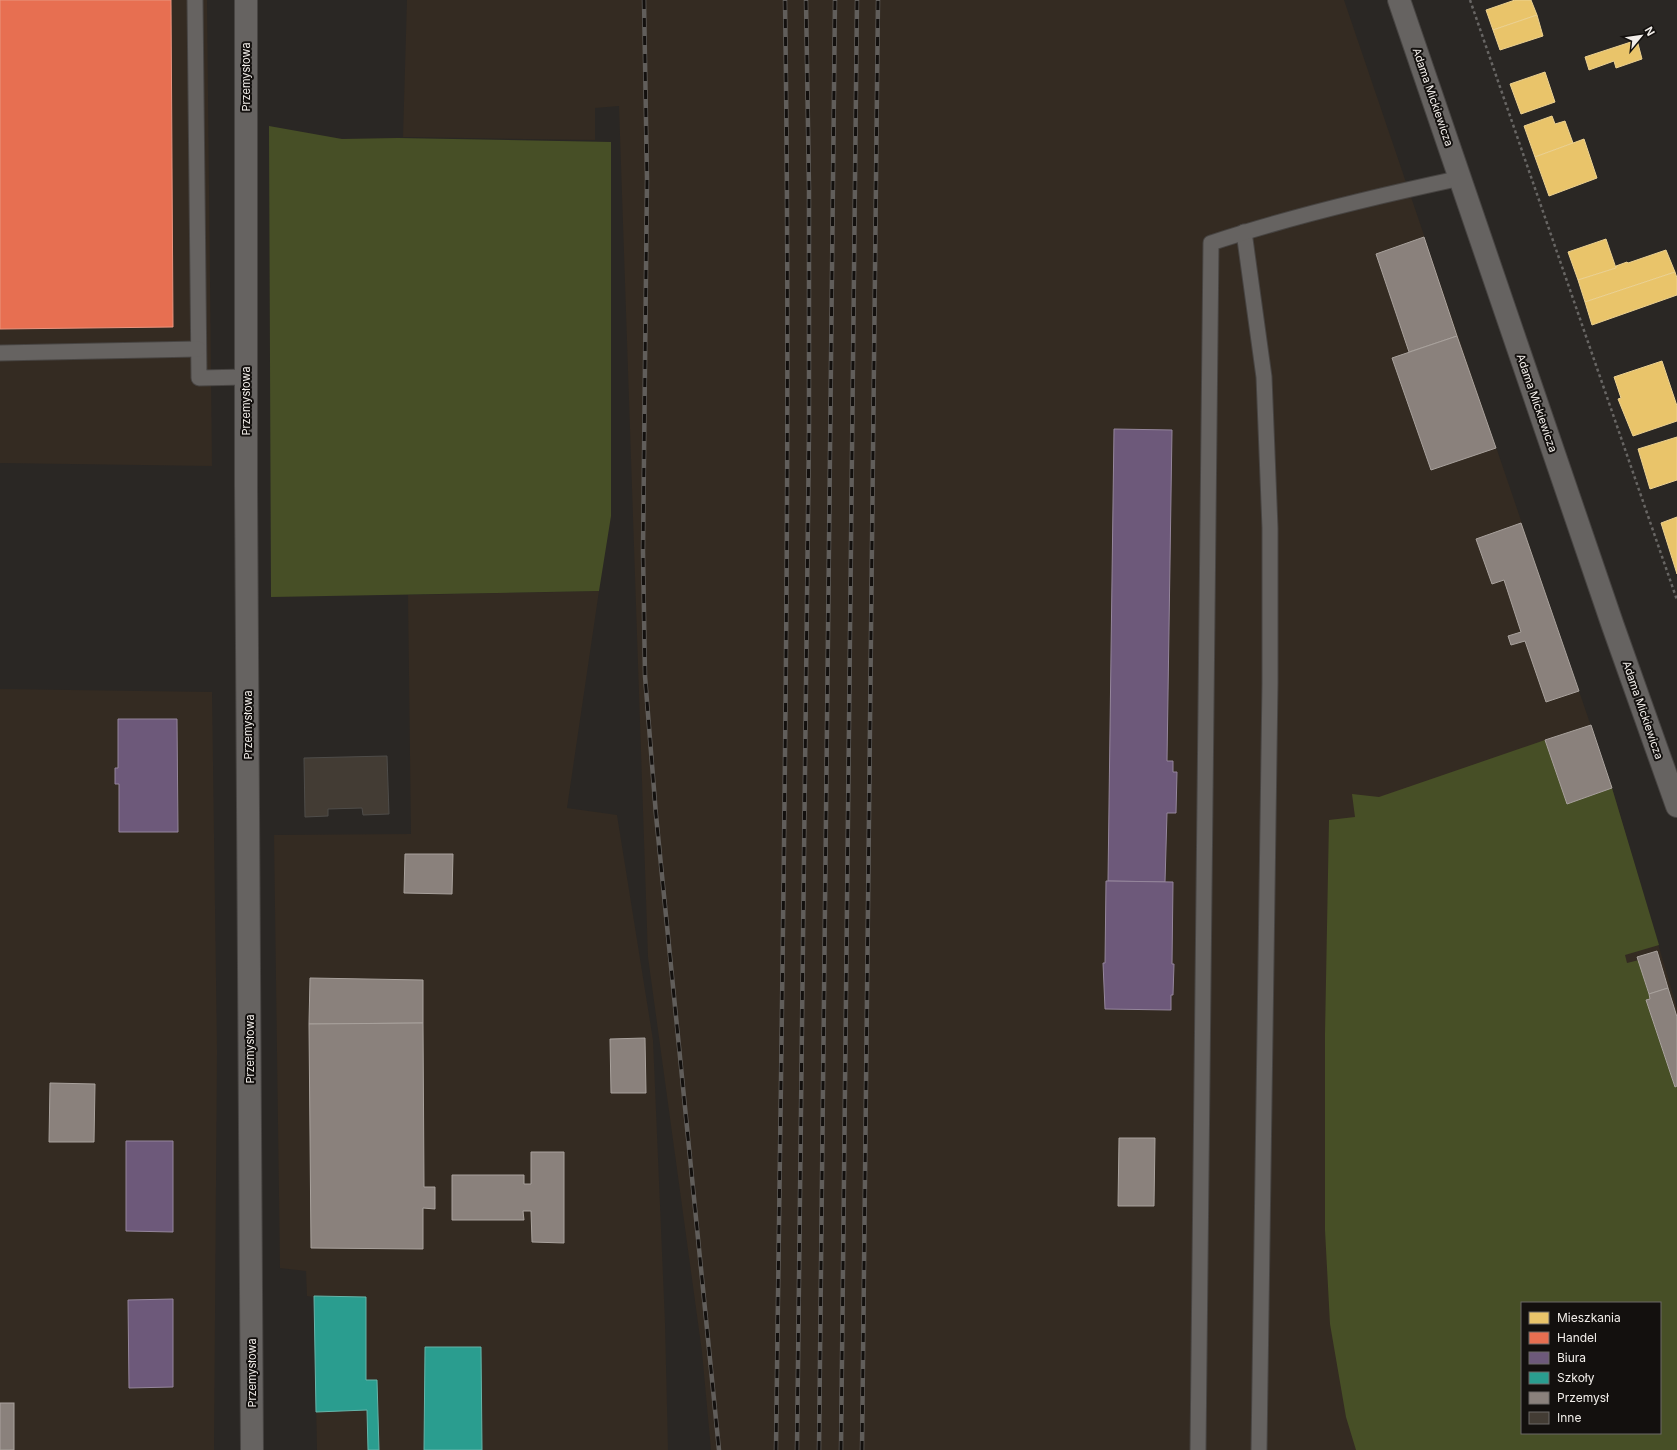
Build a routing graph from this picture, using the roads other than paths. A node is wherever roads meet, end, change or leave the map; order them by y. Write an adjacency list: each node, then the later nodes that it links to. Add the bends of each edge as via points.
1 (195, 0): 6 (lane)
2 (246, 0): 8 (street, Przemysłowa)
3 (1400, 0): 4 (street, Adama Mickiewicza)
4 (1461, 178): 5 (lane); 9 (street, Adama Mickiewicza)
5 (1244, 232): 11 (lane, via 1211,243); 12 (lane, via 1264,377 1270,536)
6 (198, 350): 7 (lane); 8 (lane, via 199,378)
7 (0, 353)
8 (246, 377): 10 (street, Przemysłowa)
9 (1677, 806)
10 (252, 1450)
11 (1198, 1450)
12 (1259, 1450)

